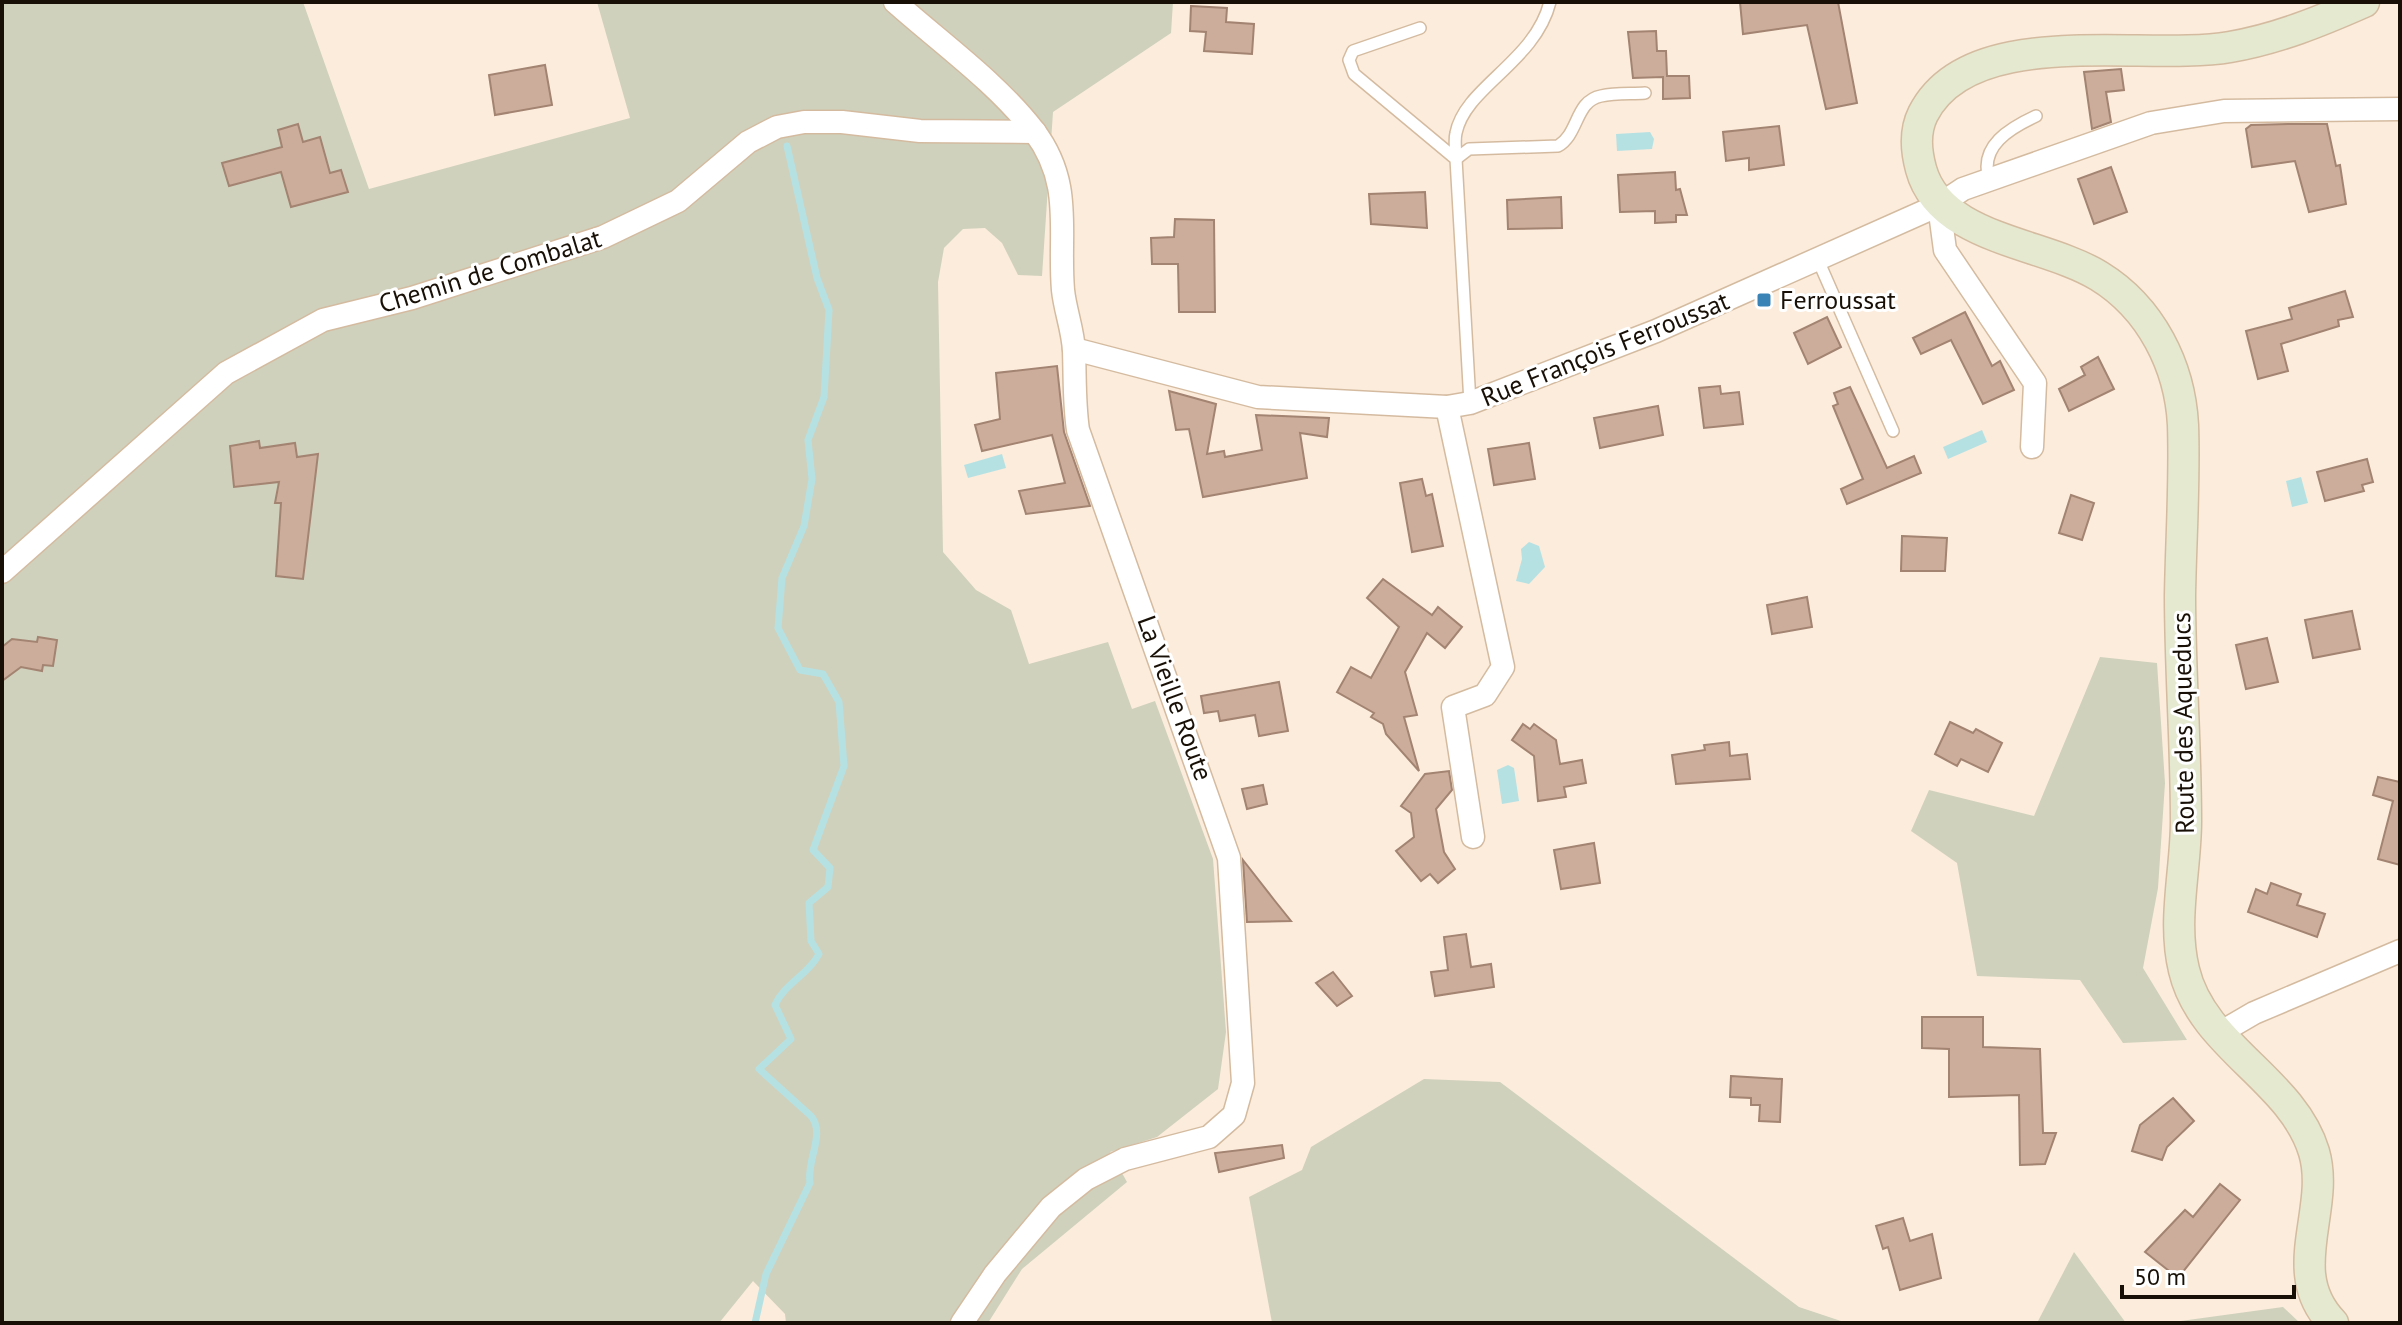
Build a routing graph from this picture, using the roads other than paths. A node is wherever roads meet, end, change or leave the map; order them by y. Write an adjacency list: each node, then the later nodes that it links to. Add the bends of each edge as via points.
1 (895, 2): 8 (street, La Vieille Route)
2 (1550, 2): 9 (lane, via 1545,24 1533,42 1462,118)
3 (2364, 2): 11 (main road, via 2289,32 2227,48 2005,58 1963,71 1938,92 1921,118 1916,149 1924,180)
4 (1420, 28): 9 (lane, via 1353,51 1349,60 1354,74)
5 (1645, 93): 9 (lane, via 1598,96 1588,102 1568,140 1558,146 1469,149)
6 (2400, 109): 10 (street, Rue François Ferroussat, via 2224,111 2165,121)
7 (2036, 116): 10 (lane, via 1997,139 1986,161)
8 (1035, 132): 13 (street, La Vieille Route, via 1053,164 1065,206 1063,290); 18 (street, Chemin de Combalat, via 920,131 842,122 777,127 748,142 678,201 603,237 412,298 323,320 226,373)
9 (1456, 159): 14 (lane)
10 (1989, 179): 11 (street, Rue François Ferroussat)
11 (1939, 205): 12 (street, Rue François Ferroussat); 17 (street, via 1945,250 2035,383); 21 (main road, Route des Aqueducs, via 1965,223 2098,275 2140,312 2170,361 2181,399 2184,452 2180,597 2186,834 2179,941 2185,975)
12 (1818, 260): 14 (street, Rue François Ferroussat, via 1656,331); 16 (lane)
13 (1074, 349): 15 (street, Rue François Ferroussat, via 1258,397); 22 (street, La Vieille Route, via 1072,393 1078,430 1229,858 1243,1083 1234,1115 1209,1137 1125,1159 1086,1179 1051,1207)
14 (1470, 403): 15 (street, Rue François Ferroussat)
15 (1447, 407): 19 (street, Rue François Ferroussat, via 1503,667 1485,695 1453,707)
16 (1893, 431)
17 (2032, 447)
18 (2, 572)
19 (1473, 837)
20 (2400, 951): 21 (street, via 2254,1013)
21 (2218, 1034): 23 (main road, Route des Aqueducs, via 2293,1112 2310,1140 2317,1182 2309,1272 2319,1303)
22 (962, 1323)
23 (2333, 1323)

